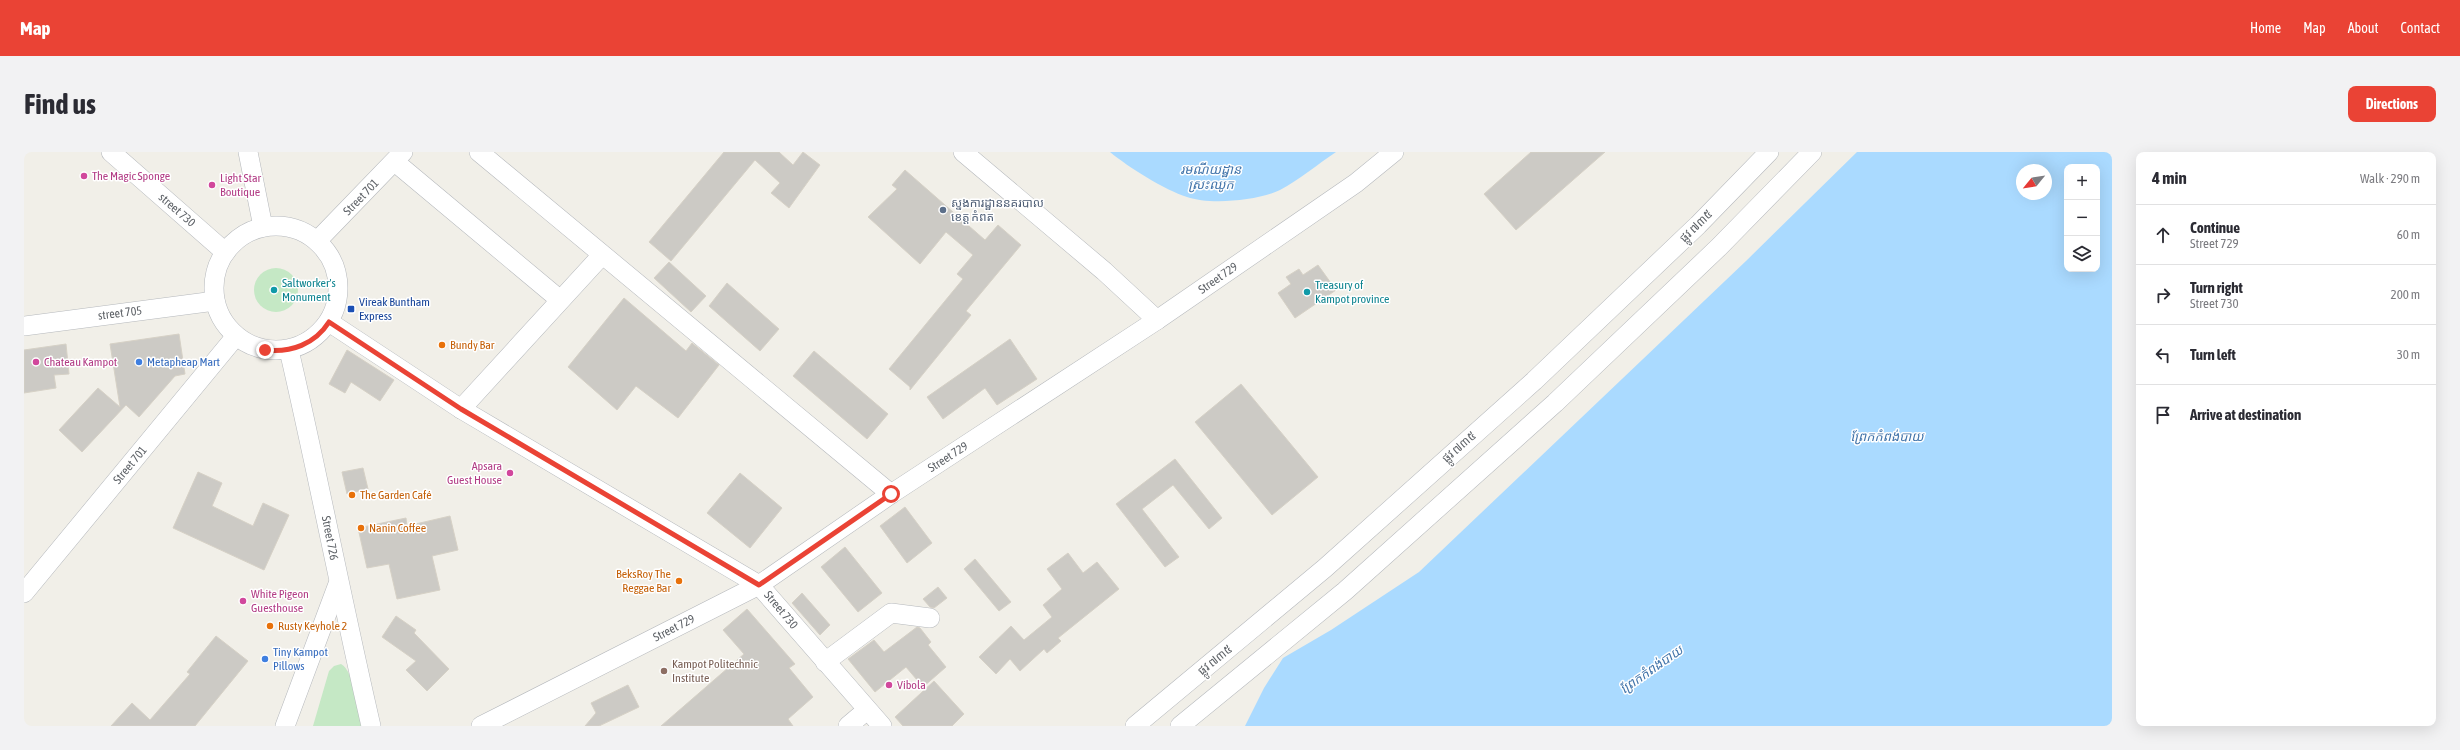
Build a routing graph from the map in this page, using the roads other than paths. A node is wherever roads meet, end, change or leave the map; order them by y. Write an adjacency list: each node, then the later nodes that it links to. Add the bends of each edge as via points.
1 (111, 152): 11 (street, street 730)
2 (248, 152): 9 (street)
3 (479, 152): 12 (street)
4 (963, 152): 15 (street, via 1104,271)
5 (1394, 152): 15 (street, Street 729, via 1356,183)
6 (1769, 152): 34 (street, ផ្លូវ ៧៣៥, via 1698,225 1528,386 1325,568)
7 (1812, 152): 35 (street, via 1719,247 1554,403 1345,591)
8 (399, 157): 10 (street, Street 701); 13 (street)
9 (263, 227): 10 (street, via 290,227 304,232); 11 (street, via 240,237)
10 (317, 241): 16 (street, via 331,260 338,281 338,298)
11 (225, 252): 14 (street, via 216,273)
12 (602, 255): 13 (street); 21 (street)
13 (559, 299): 20 (street)
14 (215, 301): 17 (street, street 705); 18 (street, via 223,320)
15 (1157, 320): 21 (street, Street 729)
16 (329, 322): 19 (street, via 314,338); 20 (street, Street 730)
17 (24, 326)
18 (236, 336): 19 (street, via 257,348); 24 (street, Street 701)
19 (289, 350): 22 (street, Street 726, via 317,472)
20 (461, 409): 23 (street, Street 730)
21 (891, 494): 23 (street, Street 729)
22 (338, 584): 29 (street); 30 (street, Street 726)
23 (759, 585): 26 (street, Street 730); 28 (street, Street 729)
24 (24, 593)
25 (930, 618): 26 (street, via 891,613)
26 (825, 662): 27 (street, Street 730)
27 (867, 710): 32 (street); 33 (street, Street 730)
28 (509, 721): 31 (street, Street 729)
29 (286, 726)
30 (371, 726)
31 (481, 726)
32 (848, 726)
33 (882, 726)
34 (1134, 726)
35 (1180, 726)

